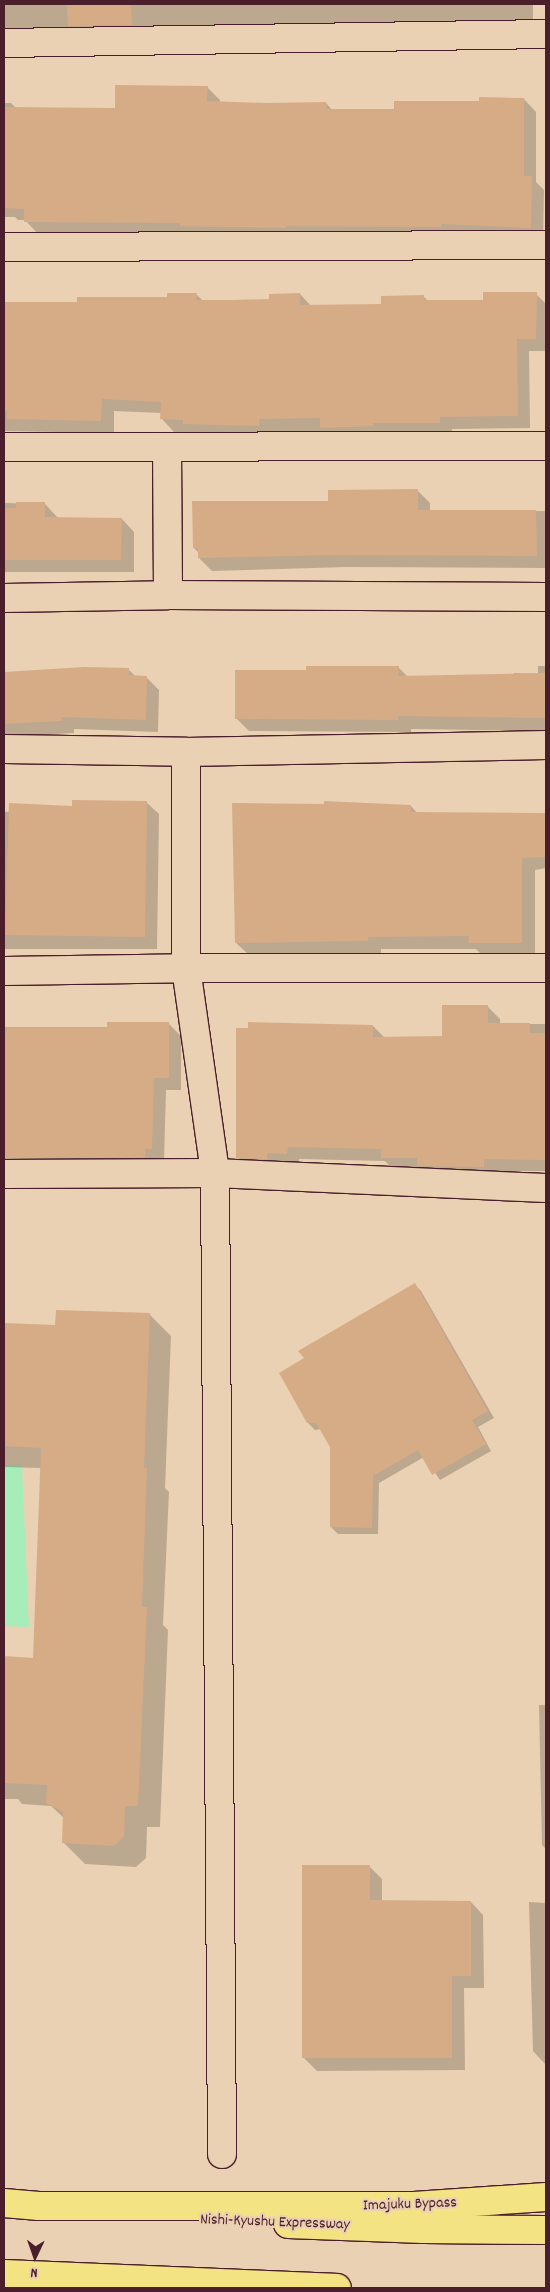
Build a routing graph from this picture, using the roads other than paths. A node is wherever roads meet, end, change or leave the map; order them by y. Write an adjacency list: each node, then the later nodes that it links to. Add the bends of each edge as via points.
1 (546, 34): 2 (street)
2 (4, 43)
3 (546, 245): 4 (street)
4 (4, 247)
5 (546, 446): 7 (street)
6 (4, 447): 7 (street)
7 (167, 447): 8 (street)
8 (168, 595): 9 (street); 10 (street)
9 (546, 597)
10 (4, 598)
11 (546, 745): 13 (street)
12 (4, 749): 13 (street)
13 (186, 752): 14 (street)
14 (186, 968): 15 (street); 16 (street); 17 (street)
15 (546, 968)
16 (4, 971)
17 (215, 1173): 18 (street); 19 (street); 20 (street)
18 (4, 1174)
19 (546, 1188)
20 (222, 2154)
21 (546, 2197): 22 (highway, Imajuku Bypass, via 414,2206 39,2206)
22 (4, 2203)
23 (4, 2212): 24 (highway, Nishi-Kyushu Expressway, via 423,2230)
24 (546, 2230)
25 (4, 2274): 26 (highway)
26 (337, 2288)

